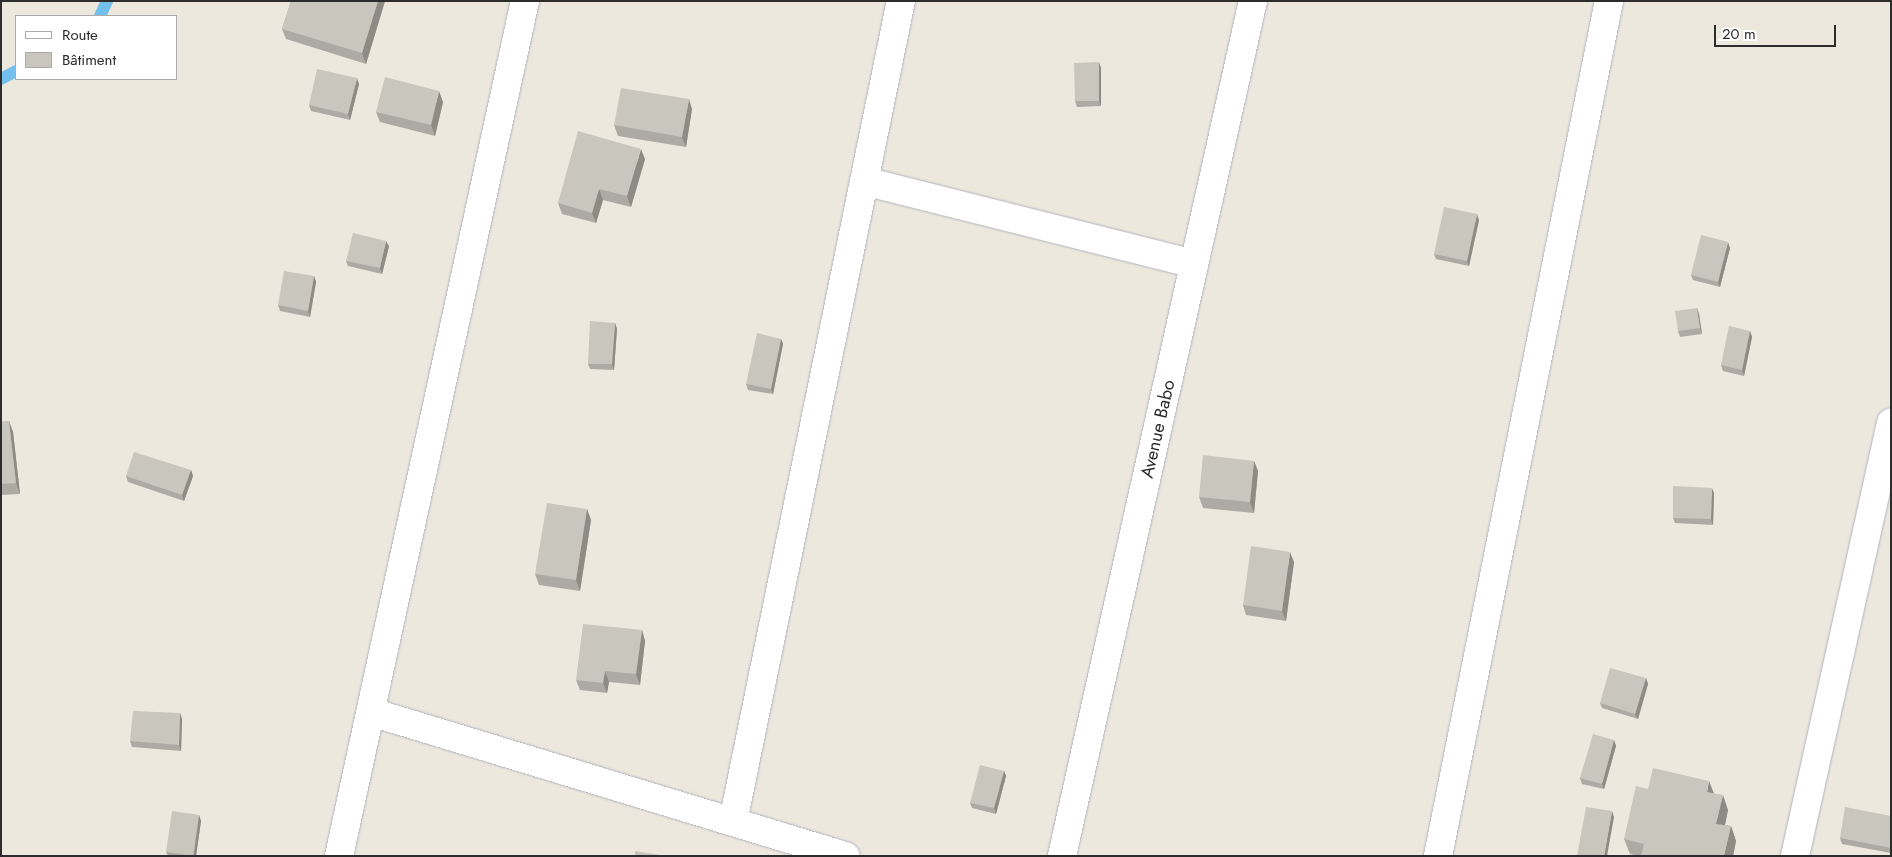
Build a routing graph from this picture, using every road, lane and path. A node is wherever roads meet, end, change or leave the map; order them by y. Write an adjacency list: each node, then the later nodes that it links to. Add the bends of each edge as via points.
1 (525, 1): 8 (street)
2 (901, 1): 5 (street)
3 (1253, 1): 6 (street, Avenue Babo)
4 (1609, 1): 13 (street)
5 (864, 181): 6 (street); 9 (street)
6 (1194, 264): 12 (street, Avenue Babo)
7 (1891, 422): 14 (street)
8 (371, 712): 9 (street); 10 (street)
9 (733, 822): 11 (street)
10 (339, 856)
11 (846, 856)
12 (1062, 856)
13 (1438, 856)
14 (1795, 856)

